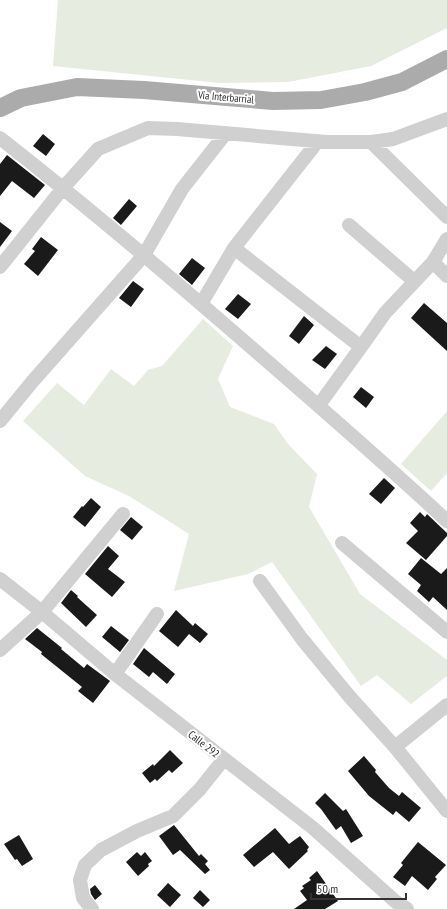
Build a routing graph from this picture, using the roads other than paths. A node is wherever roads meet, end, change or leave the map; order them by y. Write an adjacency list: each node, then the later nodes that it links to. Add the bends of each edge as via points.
1 (447, 59): 2 (main road, Vía Interbarrial, via 402,82 321,100 273,101 77,87 21,98)
2 (0, 108)
3 (447, 119): 7 (street, via 393,139)
4 (226, 133): 6 (street); 8 (street, via 148,128 98,149); 13 (street, via 182,189)
5 (0, 138): 8 (street)
6 (318, 141): 7 (street); 12 (street)
7 (371, 142): 9 (street)
8 (63, 188): 13 (street); 15 (street)
9 (447, 217)
10 (349, 225): 17 (street)
11 (447, 239): 14 (street)
12 (234, 248): 18 (street); 19 (street)
13 (144, 255): 18 (street); 21 (street)
14 (432, 262): 16 (street); 17 (street)
15 (0, 267)
16 (447, 276)
17 (414, 281): 19 (street, via 385,313)
18 (201, 304): 20 (street)
19 (361, 347): 20 (street)
20 (318, 405): 23 (street)
21 (0, 421)
22 (123, 514): 27 (street)
23 (447, 521)
24 (342, 543): 29 (street)
25 (0, 580): 27 (street, Calle 292)
26 (260, 581): 33 (street, via 349,696)
27 (42, 612): 30 (street); 31 (street, Calle 292)
28 (157, 614): 31 (street)
29 (447, 632)
30 (0, 650)
31 (115, 674): 34 (street, Calle 292)
32 (447, 705): 33 (street)
33 (395, 747): 35 (street)
34 (224, 759): 36 (street, Calle 292, via 313,828); 37 (street, via 200,789 173,816 100,850 85,865 80,880 83,898)
35 (447, 811)
36 (396, 907)
37 (92, 909)

